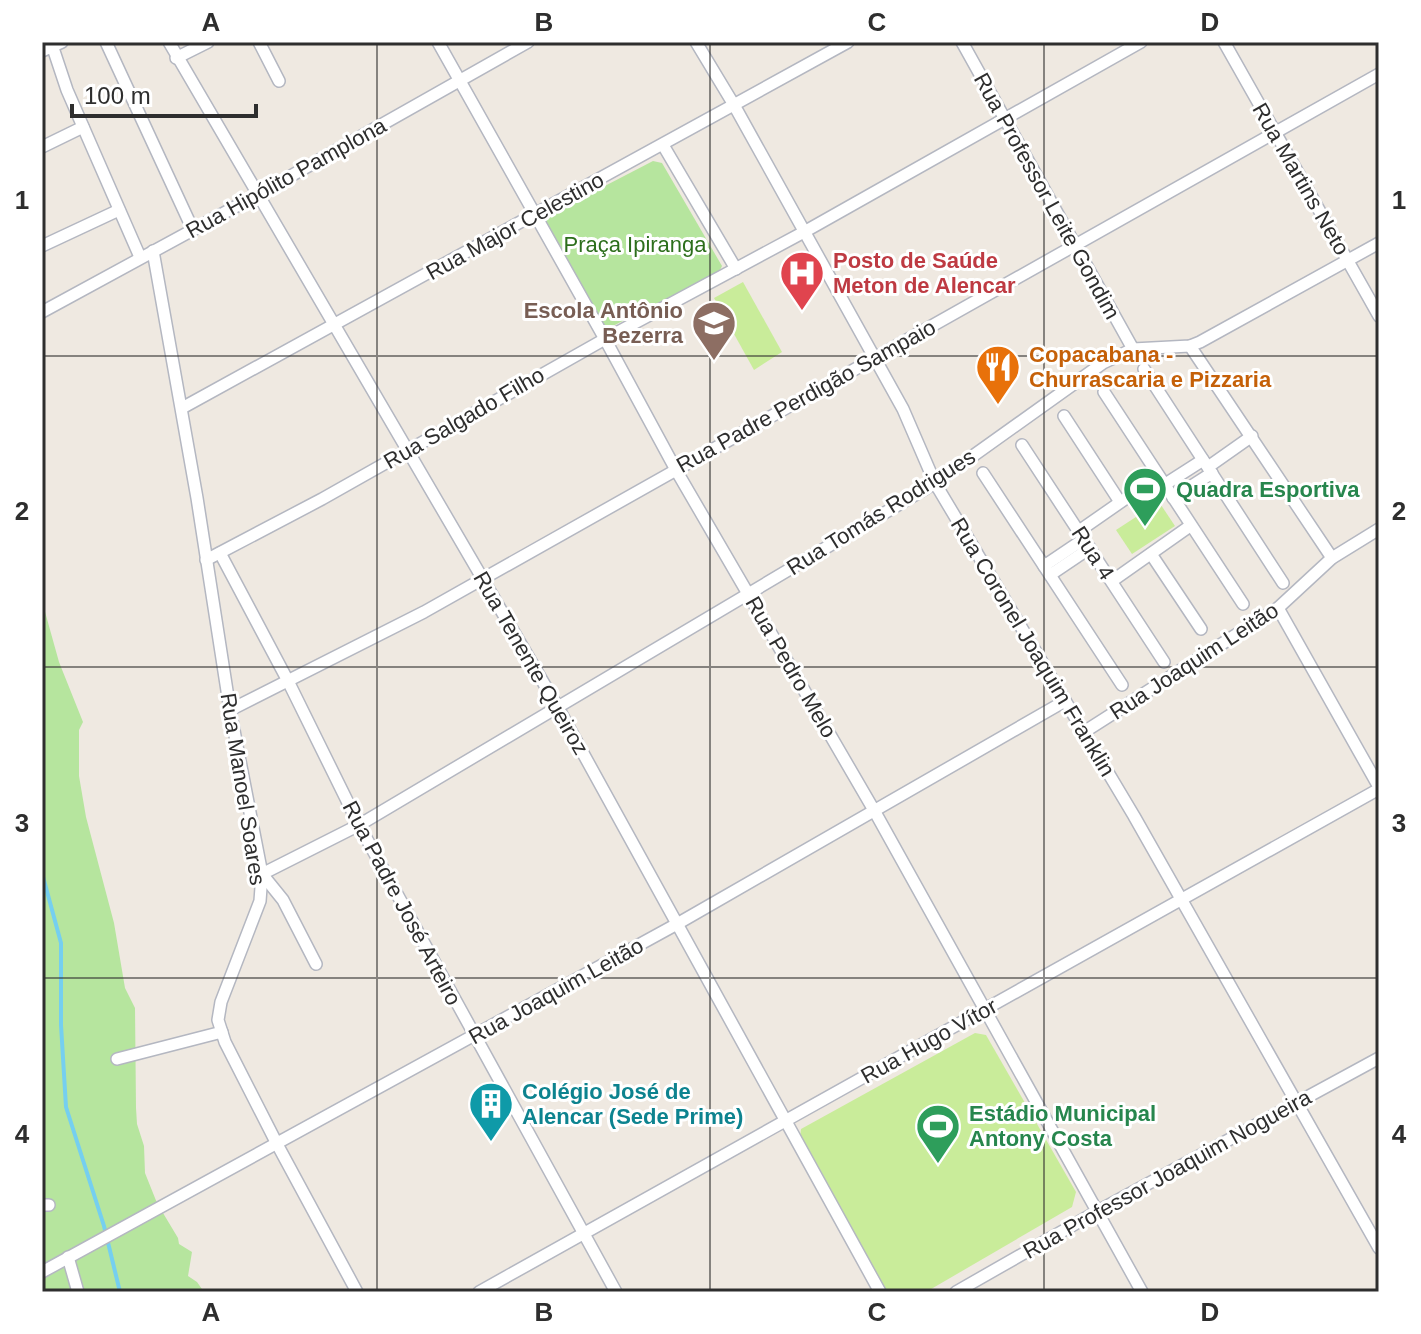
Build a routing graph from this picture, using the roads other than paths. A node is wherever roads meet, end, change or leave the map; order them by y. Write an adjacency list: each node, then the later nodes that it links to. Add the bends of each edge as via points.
1 (106, 42): 26 (street)
2 (169, 42): 13 (street, Rua Tenente Queiroz)
3 (208, 42): 13 (street)
4 (259, 42): 16 (street)
5 (438, 42): 15 (street, Rua Pedro Melo)
6 (528, 42): 15 (street, Rua Hipólito Pamplona)
7 (696, 42): 17 (street, Rua Coronel Joaquim Franklin)
8 (848, 42): 17 (street, Rua Major Celestino)
9 (962, 42): 18 (street, Rua Professor Leite Gondim)
10 (1141, 42): 18 (street, Rua Salgado Filho)
11 (1224, 42): 20 (street, Rua Martins Neto)
12 (52, 45): 19 (street)
13 (176, 58): 23 (street, Rua Tenente Queiroz)
14 (1379, 74): 20 (street, Rua Padre Perdigão Sampaio)
15 (460, 80): 23 (street, Rua Hipólito Pamplona); 25 (street, Rua Pedro Melo)
16 (279, 81)
17 (734, 105): 21 (street, Rua Major Celestino); 27 (street, Rua Coronel Joaquim Franklin)
18 (1005, 120): 27 (street, Rua Salgado Filho); 29 (street, Rua Professor Leite Gondim)
19 (83, 127): 22 (street); 24 (street)
20 (1275, 133): 29 (street, Rua Padre Perdigão Sampaio); 33 (street, Rua Martins Neto)
21 (663, 145): 25 (street, Rua Major Celestino); 34 (street)
22 (42, 147)
23 (257, 195): 26 (street, Rua Hipólito Pamplona); 37 (street, Rua Tenente Queiroz)
24 (119, 210): 30 (street); 32 (street)
25 (536, 214): 37 (street, Rua Major Celestino); 38 (street, Rua Pedro Melo)
26 (193, 230): 31 (street, Rua Hipólito Pamplona)
27 (804, 232): 34 (street, Rua Salgado Filho); 41 (street, Rua Coronel Joaquim Franklin)
28 (1379, 243): 33 (street, Rua Tomás Rodrigues)
29 (1075, 244): 40 (street, Rua Professor Leite Gondim); 41 (street, Rua Padre Perdigão Sampaio)
30 (42, 246)
31 (153, 251): 32 (street, Rua Hipólito Pamplona); 44 (street, Rua Manoel Soares)
32 (140, 257): 35 (street, Rua Hipólito Pamplona)
33 (1348, 261): 36 (street, Rua Martins Neto); 39 (street, Rua Tomás Rodrigues)
34 (736, 269): 38 (street, Rua Salgado Filho)
35 (42, 312)
36 (1379, 316)
37 (332, 325): 44 (street, Rua Major Celestino); 48 (street, Rua Tenente Queiroz)
38 (605, 339): 48 (street, Rua Salgado Filho); 50 (street, Rua Pedro Melo)
39 (1190, 346): 40 (street, Rua Tomás Rodrigues); 46 (street)
40 (1133, 349): 53 (street, Rua Tomás Rodrigues, via 1103,363)
41 (873, 358): 50 (street, Rua Padre Perdigão Sampaio); 53 (street, Rua Coronel Joaquim Franklin, via 903,409)
42 (1144, 369): 49 (street)
43 (1104, 392): 52 (street)
44 (182, 408): 62 (street, Rua Manoel Soares)
45 (1064, 416): 55 (street)
46 (1252, 436): 49 (street); 61 (street)
47 (1022, 445): 58 (street, Rua 4)
48 (408, 451): 59 (street, Rua Salgado Filho); 64 (street, Rua Tenente Queiroz)
49 (1208, 467): 52 (street); 54 (street); 66 (street)
50 (676, 470): 64 (street, Rua Padre Perdigão Sampaio); 67 (street, Rua Pedro Melo)
51 (983, 473): 63 (street)
52 (1161, 480): 54 (street); 55 (street)
53 (935, 483): 67 (street, Rua Tomás Rodrigues); 74 (street, Rua Coronel Joaquim Franklin)
54 (1173, 498): 56 (street)
55 (1120, 502): 58 (street)
56 (1190, 526): 60 (street); 68 (street)
57 (1379, 529): 61 (street, Rua Joaquim Leitão)
58 (1084, 539): 63 (street); 65 (street, Rua 4)
59 (220, 553): 62 (street, Rua Salgado Filho); 72 (street, Rua Padre José Arteiro)
60 (1151, 554): 65 (street); 70 (street)
61 (1332, 558): 69 (street, Rua Joaquim Leitão)
62 (206, 560): 76 (street, Rua Manoel Soares)
63 (1047, 570): 73 (street)
64 (482, 579): 72 (street, Rua Padre Perdigão Sampaio); 75 (street, Rua Tenente Queiroz)
65 (1112, 581): 71 (street, Rua 4)
66 (1283, 583)
67 (748, 594): 75 (street, Rua Tomás Rodrigues); 79 (street, Rua Pedro Melo)
68 (1243, 604)
69 (1278, 608): 77 (street, Rua Joaquim Leitão); 78 (street)
70 (1201, 629)
71 (1164, 662)
72 (288, 681): 76 (street, Rua Padre Perdigão Sampaio); 80 (street, Rua Padre José Arteiro)
73 (1122, 685)
74 (1065, 701): 77 (street, Rua Coronel Joaquim Franklin); 79 (street, Rua Joaquim Leitão)
75 (557, 706): 80 (street, Rua Tomás Rodrigues); 83 (street, Rua Tenente Queiroz)
76 (230, 710): 81 (street, Rua Manoel Soares)
77 (1084, 732): 82 (street, Rua Coronel Joaquim Franklin)
78 (1379, 788): 82 (street, Rua Hugo Vítor)
79 (875, 812): 83 (street, Rua Joaquim Leitão); 85 (street, Rua Pedro Melo)
80 (359, 825): 81 (street, Rua Tomás Rodrigues); 87 (street, Rua Padre José Arteiro)
81 (262, 874): 84 (street, via 283,900); 86 (street, Rua Manoel Soares, via 260,901 218,1011)
82 (1180, 899): 85 (street, Rua Hugo Vítor); 90 (street, Rua Coronel Joaquim Franklin)
83 (677, 924): 87 (street, Rua Joaquim Leitão); 91 (street, Rua Tenente Queiroz)
84 (316, 964)
85 (985, 1009): 91 (street, Rua Hugo Vítor); 93 (street, Rua Pedro Melo)
86 (222, 1032): 89 (street); 92 (street)
87 (474, 1036): 92 (street, Rua Joaquim Leitão); 94 (street, Rua Padre José Arteiro)
88 (1379, 1058): 90 (street, Rua Professor Joaquim Nogueira)
89 (117, 1059)
90 (1297, 1102): 93 (street, Rua Professor Joaquim Nogueira); 95 (street, Rua Coronel Joaquim Franklin)
91 (786, 1122): 94 (street, Rua Hugo Vítor); 102 (street, Rua Tenente Queiroz)
92 (277, 1144): 96 (street, Rua Joaquim Leitão); 99 (street)
93 (1096, 1212): 103 (street, Rua Professor Joaquim Nogueira); 104 (street, Rua Pedro Melo)
94 (583, 1235): 100 (street, Rua Hugo Vítor); 101 (street, Rua Padre José Arteiro)
95 (1379, 1248)
96 (68, 1257): 97 (street, Rua Joaquim Leitão); 98 (street)
97 (42, 1272)
98 (78, 1292)
99 (357, 1292)
100 (479, 1292)
101 (616, 1292)
102 (880, 1292)
103 (956, 1292)
104 (1142, 1292)

